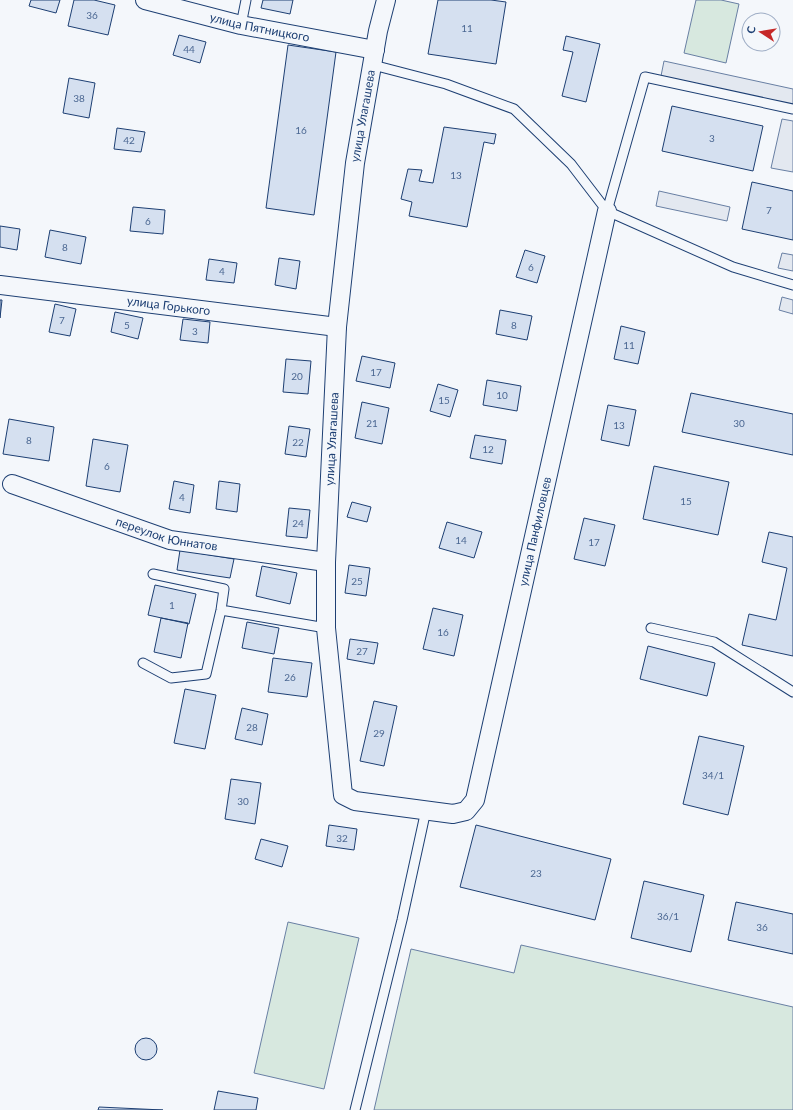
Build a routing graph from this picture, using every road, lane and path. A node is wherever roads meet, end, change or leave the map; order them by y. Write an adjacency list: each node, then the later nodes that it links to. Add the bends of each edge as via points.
1 (145, 0): 4 (street, улица Пятницкого)
2 (246, 0): 4 (lane)
3 (386, 0): 5 (street, улица Улагашева)
4 (241, 25): 5 (street, улица Пятницкого)
5 (374, 57): 7 (lane, via 514,109 571,164); 10 (street, улица Улагашева, via 355,163)
6 (793, 109): 7 (lane, via 645,77)
7 (607, 211): 9 (lane, via 733,266); 19 (street, улица Панфиловцев, via 475,800 466,810 452,814)
8 (0, 285): 10 (street, улица Горького)
9 (793, 285)
10 (337, 327): 12 (street, улица Улагашева)
11 (12, 484): 12 (street, переулок Юннатов, via 170,540)
12 (326, 562): 15 (street, улица Улагашева)
13 (153, 574): 14 (lane, via 224,589)
14 (221, 610): 15 (lane); 17 (lane, via 206,674 171,678)
15 (326, 628): 19 (street, улица Улагашева, via 343,795 355,801)
16 (651, 628): 18 (lane, via 714,642)
17 (143, 663)
18 (793, 692)
19 (426, 810): 20 (lane)
20 (355, 1110)

